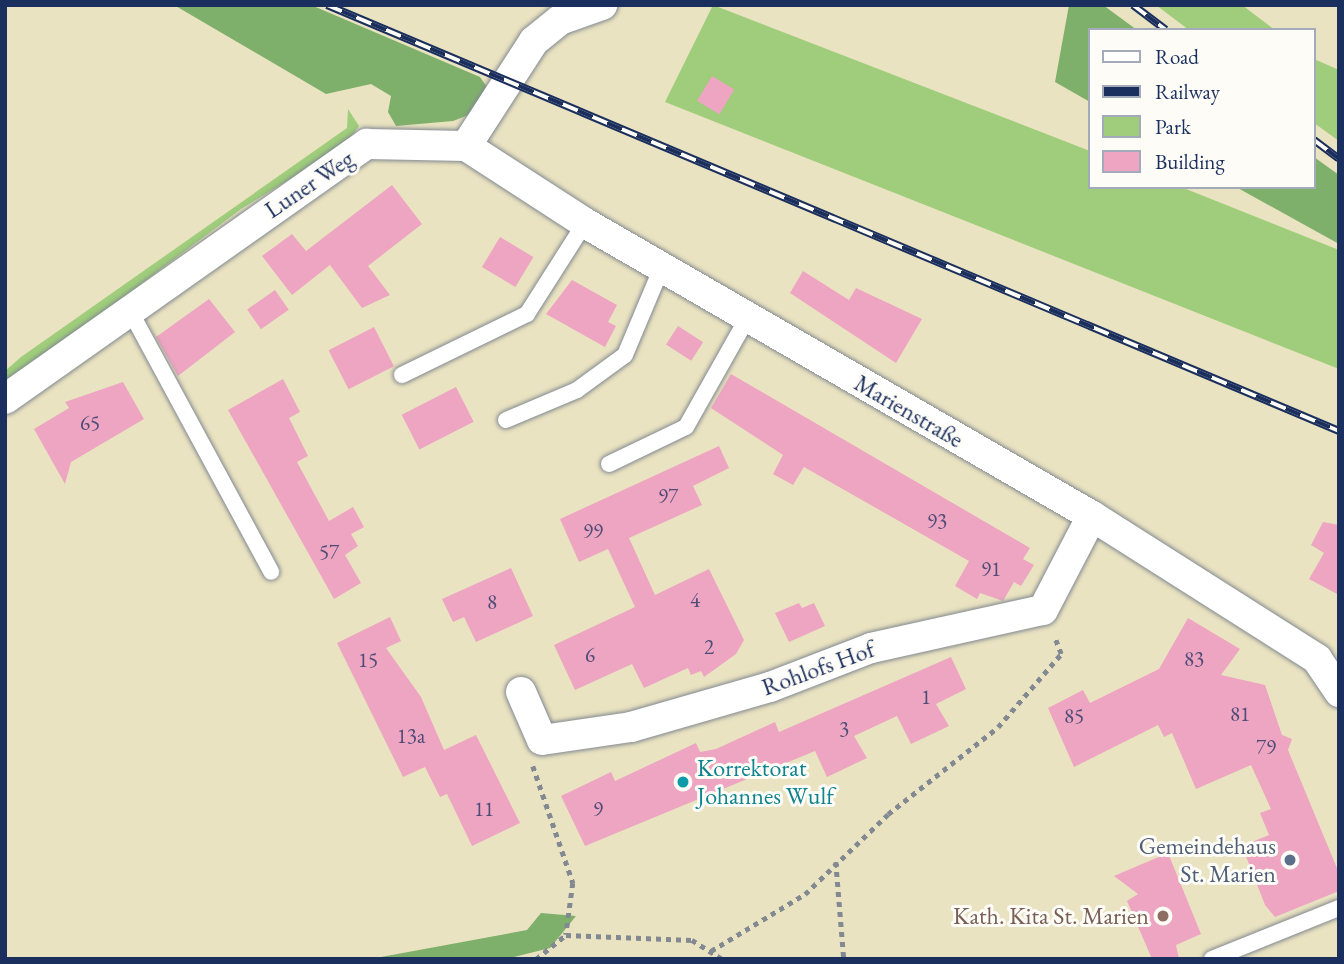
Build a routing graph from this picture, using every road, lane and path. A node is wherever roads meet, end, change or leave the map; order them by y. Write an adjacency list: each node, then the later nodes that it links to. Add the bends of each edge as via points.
1 (602, 5): 2 (street, via 545,29 515,63)
2 (466, 146): 3 (street, Marienstraße); 5 (street, Luner Weg, via 367,144)
3 (585, 223): 4 (street, Marienstraße); 7 (lane, via 527,314)
4 (662, 267): 6 (street, Marienstraße); 9 (lane, via 625,355 577,390)
5 (128, 307): 8 (street, Luner Weg); 12 (lane)
6 (748, 317): 10 (lane, via 687,427); 11 (street, Marienstraße)
7 (401, 375)
8 (5, 399)
9 (506, 420)
10 (609, 464)
11 (1092, 516): 13 (street); 15 (street, Marienstraße, via 1317,659)
12 (271, 572)
13 (1043, 610): 16 (street, Rohlofs Hof, via 871,648 770,687 631,727); 17 (path, via 1061,654 998,727)
14 (521, 692): 16 (street)
15 (1339, 692)
16 (542, 740): 19 (path, via 532,769 573,883)
17 (836, 860): 20 (path, via 805,894); 23 (path)
18 (1339, 908): 24 (lane)
19 (566, 935): 20 (path, via 692,940); 21 (path)
20 (711, 951): 22 (path)
21 (536, 959)
22 (723, 959)
23 (844, 959)
24 (1212, 959)

